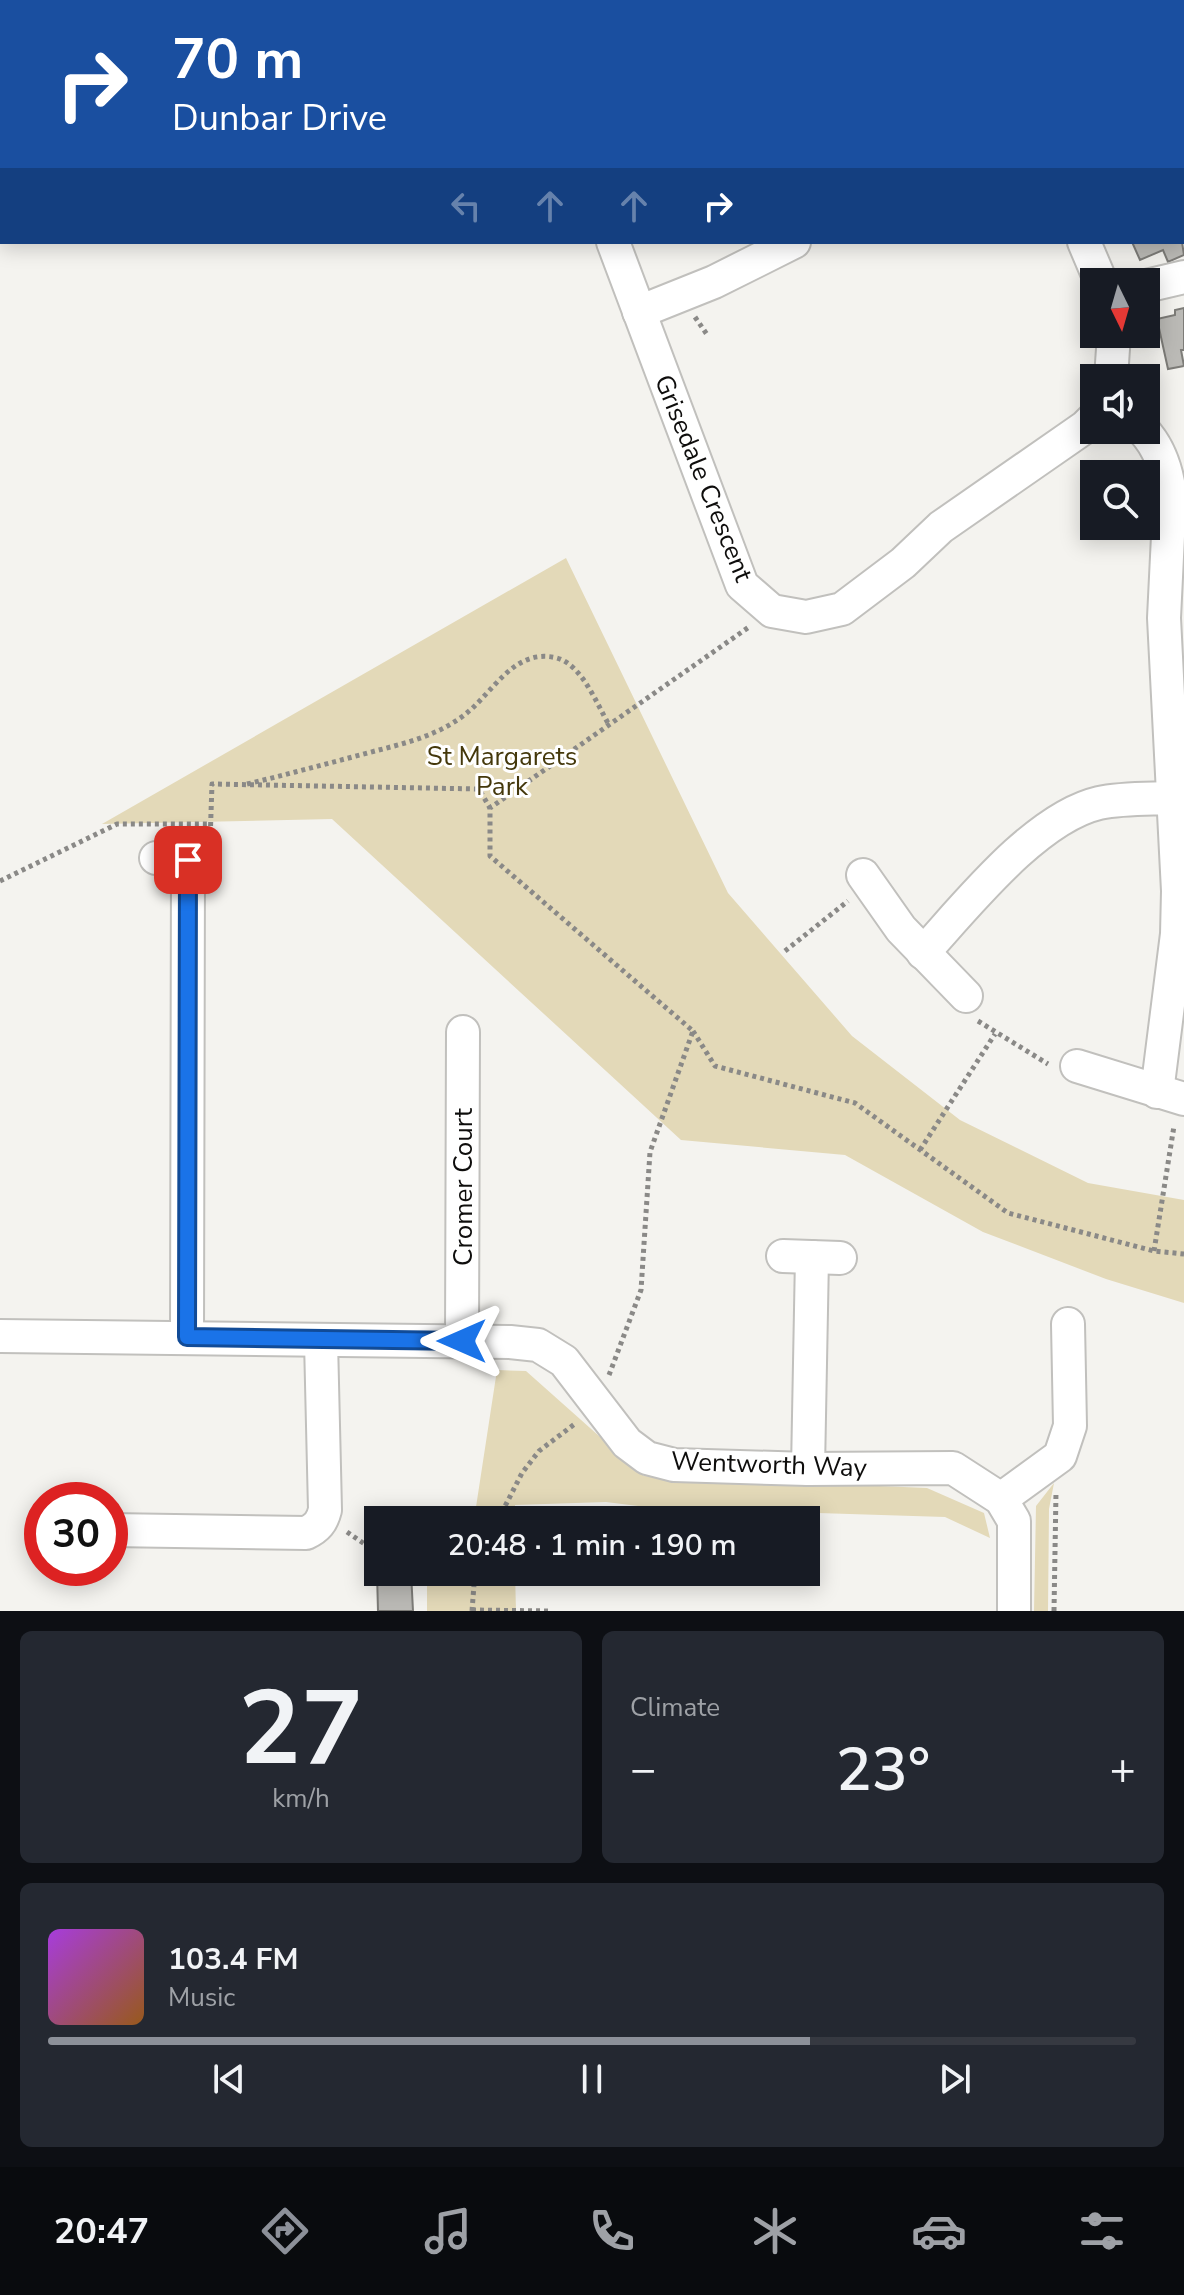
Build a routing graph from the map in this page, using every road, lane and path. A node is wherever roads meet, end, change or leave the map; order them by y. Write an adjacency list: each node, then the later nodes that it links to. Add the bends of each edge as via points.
1 (614, 244): 7 (street, Grisedale Crescent)
2 (790, 244): 7 (street)
3 (1085, 244): 4 (street)
4 (1095, 268)
5 (1184, 277): 6 (street)
6 (1160, 283)
7 (639, 312): 8 (street, Grisedale Crescent, via 742,585 772,611 806,617 842,609 941,527)
8 (1080, 430)
9 (1154, 444): 13 (street, via 1170,495 1164,618)
10 (757, 622): 11 (path)
11 (609, 725): 12 (path, via 578,674 559,659 535,657 513,665 464,716 429,737); 14 (path)
12 (247, 784): 14 (path, via 479,789); 15 (path, via 212,784)
13 (1172, 798): 19 (street, via 1099,803 1052,827 998,871); 25 (street, via 1178,867)
14 (490, 808): 21 (path, via 490,856)
15 (210, 824): 16 (path, via 209,861); 18 (path, via 117,824)
16 (172, 859): 32 (street)
17 (863, 875): 19 (street)
18 (0, 881)
19 (923, 953): 20 (street)
20 (966, 996)
21 (693, 1031): 26 (path, via 715,1066 855,1103); 35 (path, via 650,1152 641,1290 613,1369)
22 (463, 1032): 34 (street, Cromer Court, via 477,1076)
23 (995, 1034): 26 (path)
24 (1077, 1066): 25 (street)
25 (1172, 1102): 27 (path)
26 (920, 1150): 27 (path, via 1008,1213)
27 (1154, 1251): 28 (path)
28 (1184, 1254)
29 (812, 1257): 36 (street)
30 (1071, 1324): 37 (street, via 1070,1426 1060,1456)
31 (0, 1336): 32 (street, Wentworth Way)
32 (187, 1337): 33 (street, Wentworth Way)
33 (321, 1341): 34 (street, Wentworth Way); 40 (street, via 325,1510)
34 (462, 1341): 35 (street, Wentworth Way, via 538,1345 564,1361)
35 (593, 1400): 36 (street, Wentworth Way, via 627,1443 647,1458 674,1465); 38 (path, via 574,1426 539,1451)
36 (808, 1469): 37 (street, Wentworth Way, via 953,1468)
37 (1001, 1499): 45 (street, via 1014,1521)
38 (505, 1506)
39 (128, 1525): 40 (street, via 150,1518 306,1533)
40 (330, 1525): 41 (path)
41 (364, 1544)
42 (474, 1586): 43 (path)
43 (472, 1610): 44 (path)
44 (551, 1611)
45 (1014, 1611)

